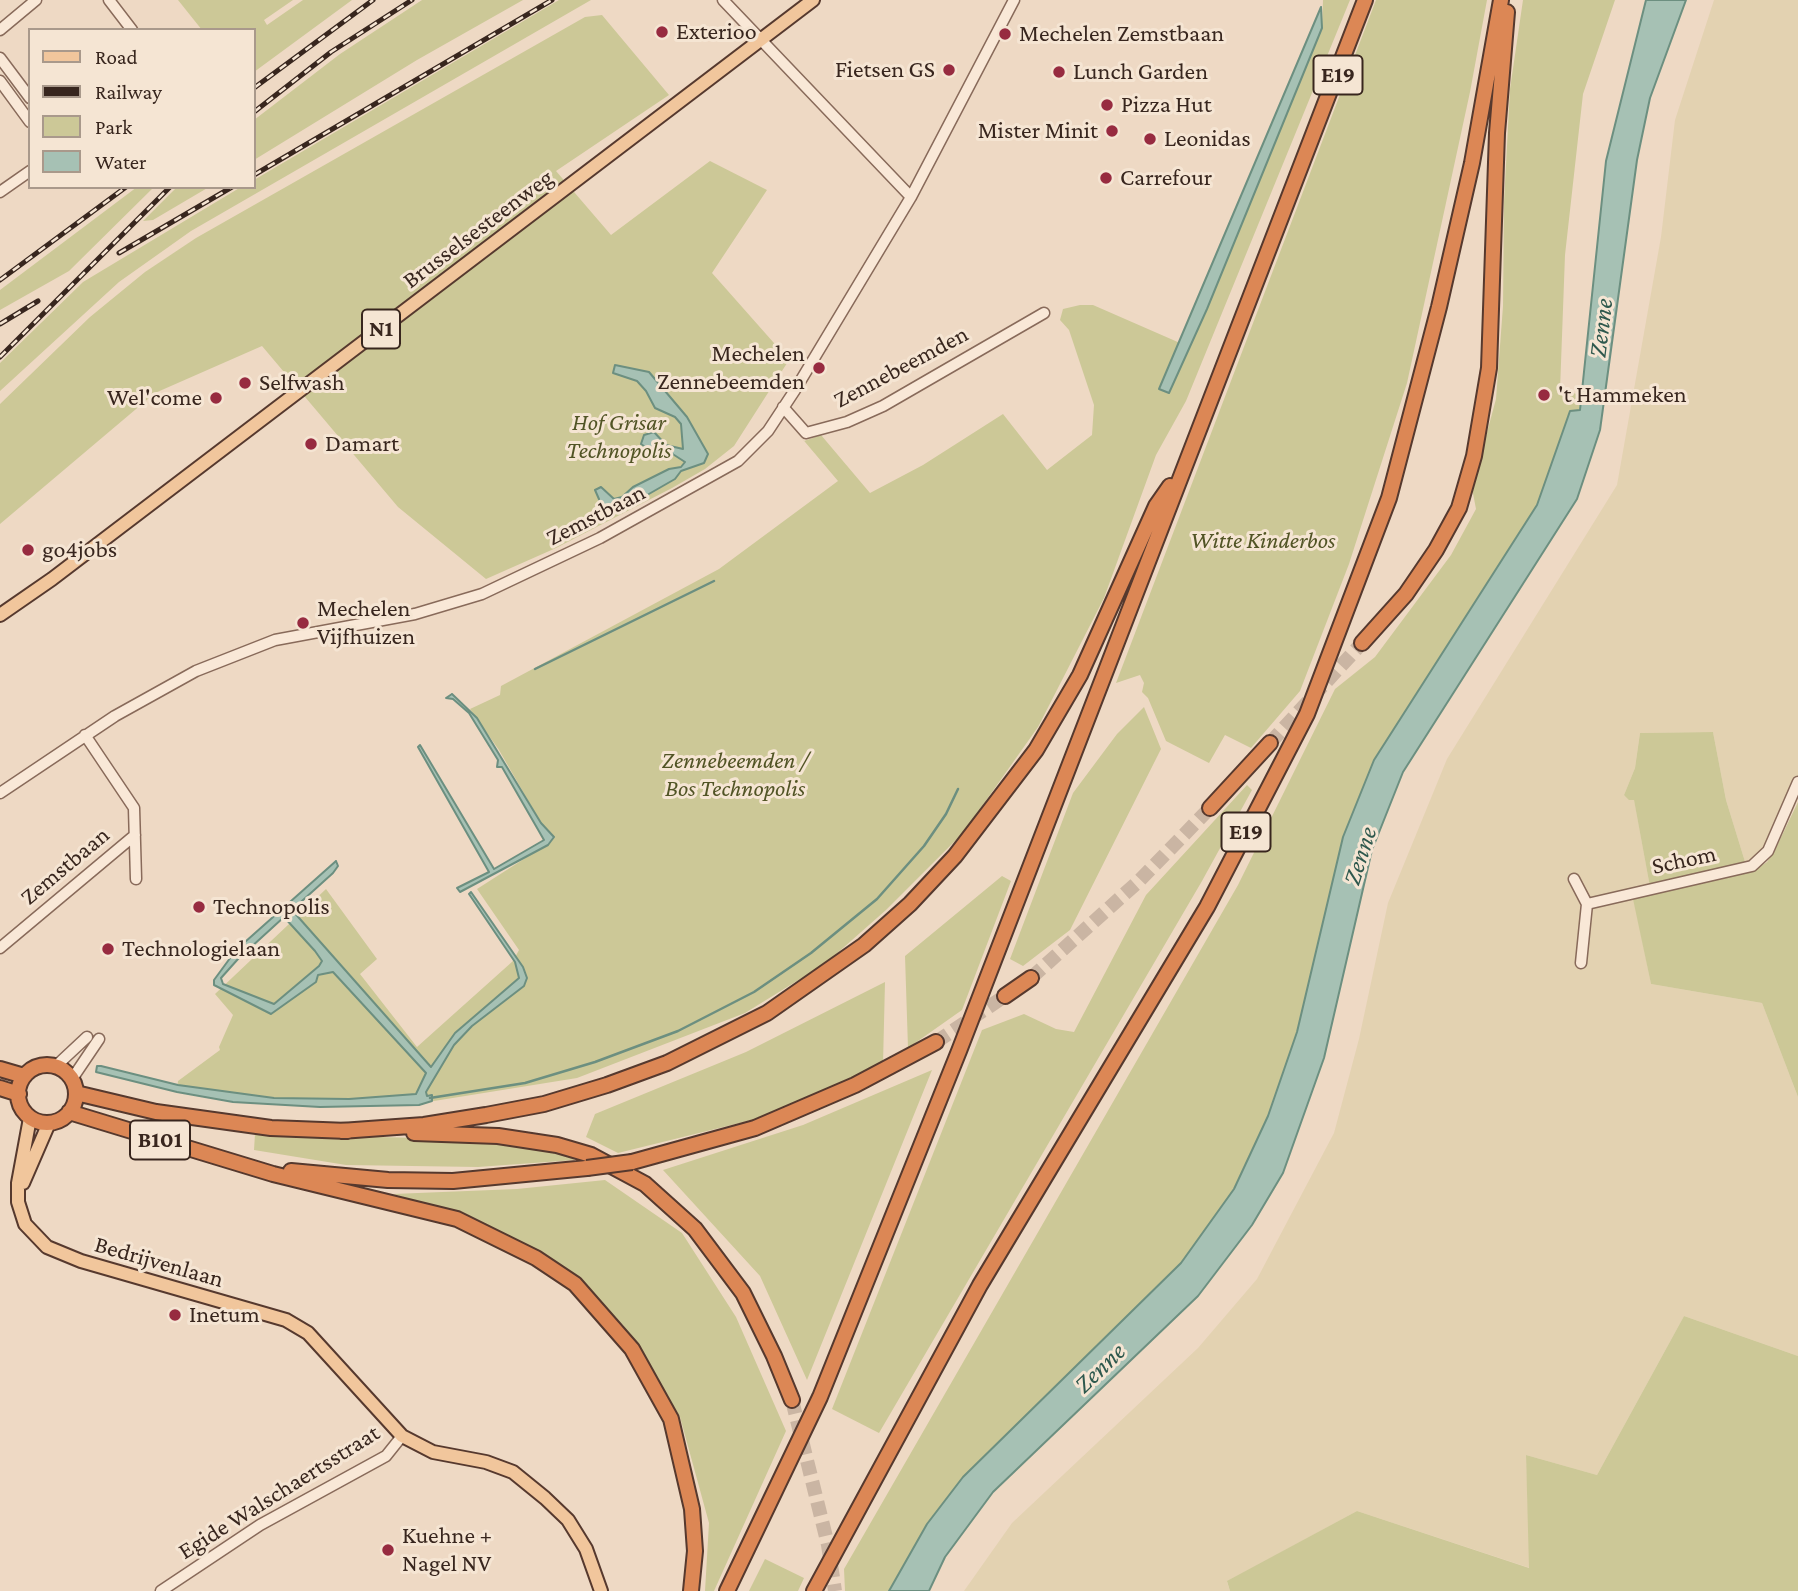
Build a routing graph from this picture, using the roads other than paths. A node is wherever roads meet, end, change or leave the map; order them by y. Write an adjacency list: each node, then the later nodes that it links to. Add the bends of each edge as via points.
1 (37, 0): 10 (street)
2 (109, 0): 9 (street)
3 (723, 0): 11 (street)
4 (813, 0): 11 (main road, Brusselsesteenweg / N1)
5 (1014, 0): 18 (street, Zemstbaan)
6 (1365, 0): 21 (highway, E19)
7 (1501, 0): 56 (highway, E19, via 1440,307 1389,498 1307,714 1207,907 980,1285)
8 (1507, 0): 23 (highway, via 1489,368 1474,456 1459,508 1436,550 1406,594)
9 (130, 28)
10 (0, 30)
11 (760, 40): 18 (street); 22 (main road, Brusselsesteenweg / N1)
12 (0, 58): 14 (street)
13 (0, 81): 15 (street)
14 (28, 95)
15 (28, 119)
16 (28, 172): 17 (street)
17 (0, 192)
18 (911, 197): 20 (street, Zemstbaan)
19 (1044, 313): 20 (street, Zennebeemden, via 847,422 806,433)
20 (783, 407): 24 (street, Zemstbaan, via 738,461 523,576 450,605 260,645 182,677)
21 (1184, 465): 47 (highway, via 1156,506 1080,675 1035,750 955,856 864,946 767,1013 667,1063 619,1081 544,1104 486,1115); 55 (highway, E19, via 1046,830 825,1384)
22 (0, 615)
23 (1362, 643)
24 (85, 735): 27 (street, Zemstbaan); 29 (street, Zemstbaan, via 134,808)
25 (1270, 743): 28 (highway)
26 (1798, 782): 32 (street, Schom, via 1768,851 1752,866)
27 (0, 793)
28 (1210, 808)
29 (135, 835): 30 (street); 33 (street, Zemstbaan)
30 (136, 879)
31 (1574, 879): 32 (street)
32 (1587, 904): 34 (street)
33 (0, 948)
34 (1581, 962)
35 (1031, 978): 36 (highway)
36 (1005, 996)
37 (936, 1042): 48 (highway, bridge, via 855,1085 755,1128 632,1162 453,1181 388,1180)
38 (56, 1066): 40 (highway, via 37,1067); 41 (highway, B101); 41 (street, via 93,1038)
39 (0, 1069): 40 (highway)
40 (24, 1076): 43 (highway)
41 (74, 1086): 44 (highway); 47 (highway, B101, via 168,1114 271,1128)
42 (0, 1088): 43 (highway)
43 (19, 1094): 45 (highway)
44 (69, 1112): 46 (highway); 48 (highway, B101)
45 (30, 1118): 46 (highway); 49 (main road, Bedrijvenlaan)
46 (49, 1123): 49 (main road)
47 (341, 1131): 50 (highway, via 528,1139 618,1167 661,1196 712,1251 743,1293)
48 (251, 1166): 54 (highway, via 457,1219 536,1258 575,1284 632,1349 671,1419 692,1509 695,1551)
49 (18, 1193): 51 (main road, Bedrijvenlaan, via 26,1224 58,1254 286,1320 309,1333)
50 (792, 1400)
51 (402, 1436): 52 (street, Egide Walschaertsstraat, via 386,1455 260,1525); 53 (main road, Egide Walschaertsstraat, via 433,1451 513,1472 568,1520 586,1549)
52 (161, 1591)
53 (601, 1591)
54 (691, 1591)
55 (727, 1591)
56 (814, 1591)

